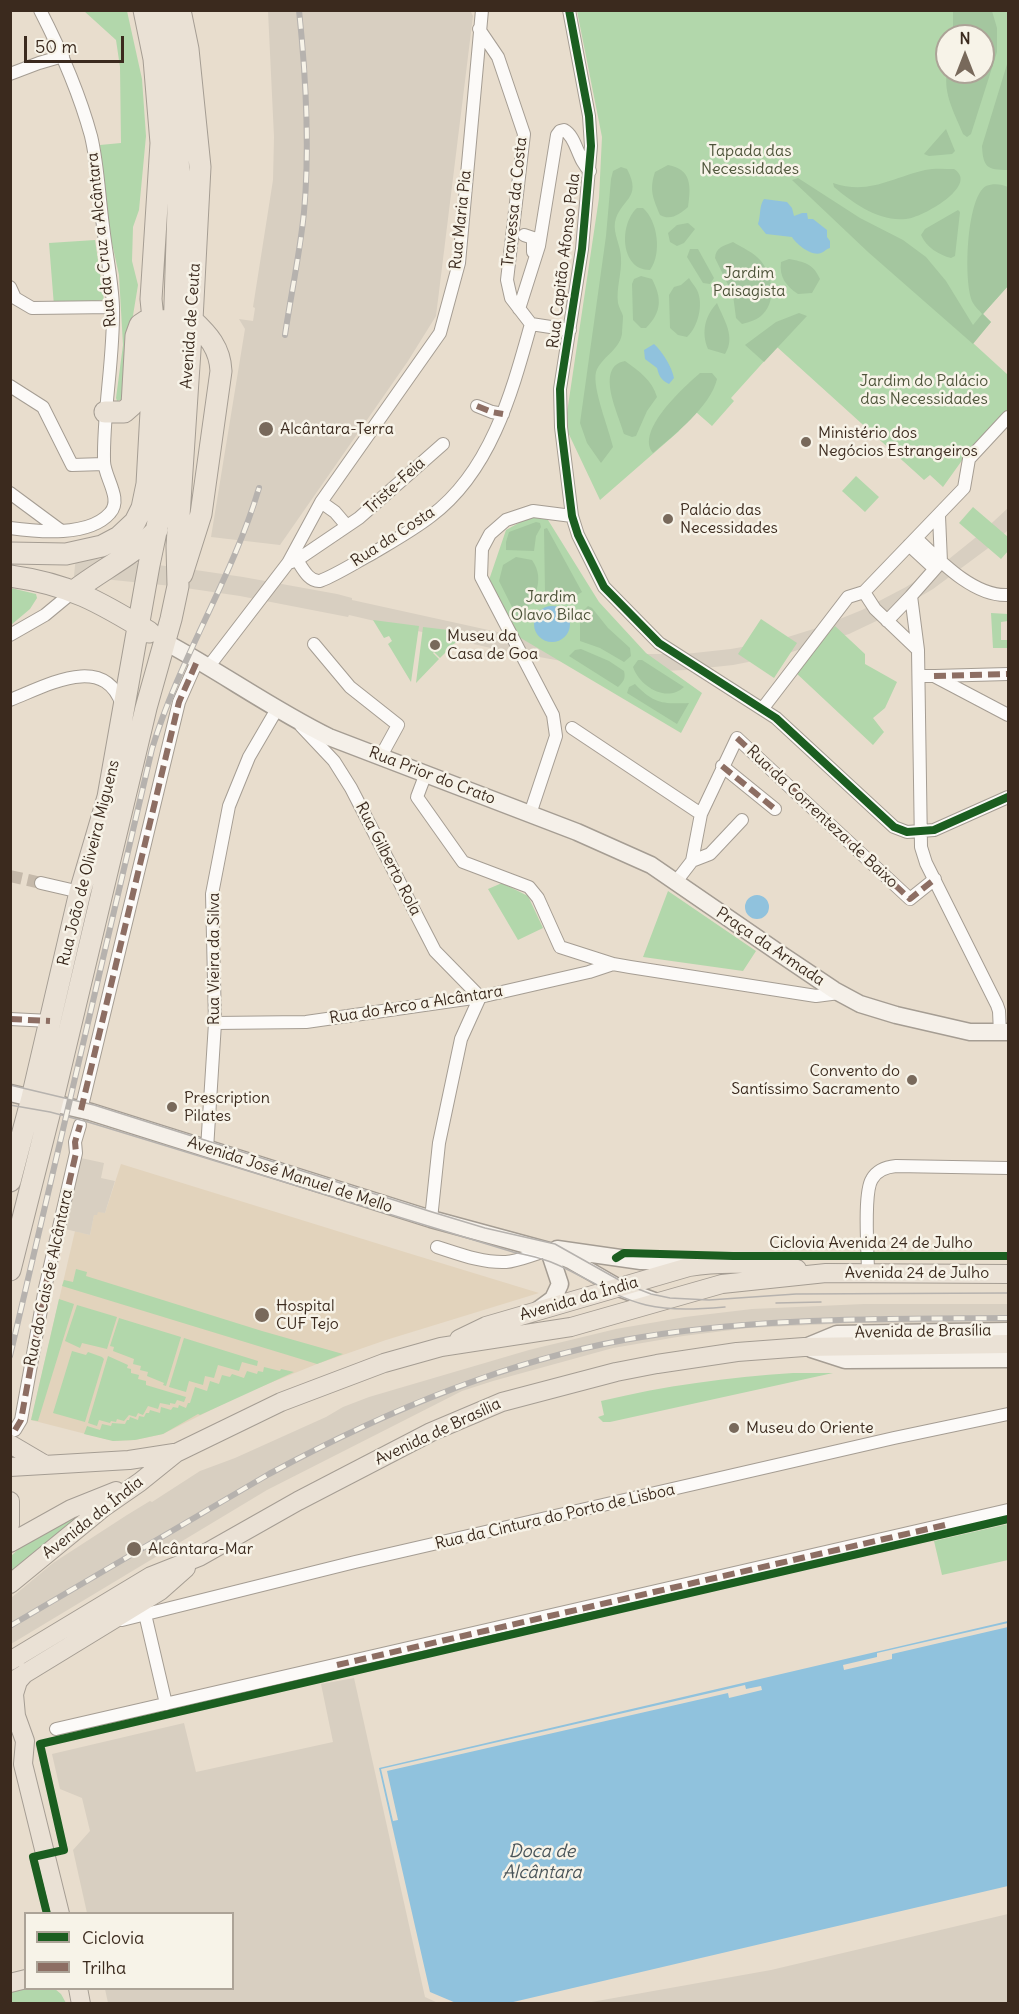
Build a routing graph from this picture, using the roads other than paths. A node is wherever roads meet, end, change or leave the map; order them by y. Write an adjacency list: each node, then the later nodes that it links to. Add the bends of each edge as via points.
1 (40, 10): 8 (street, Rua da Cruz a Alcântara)
2 (144, 10): 18 (highway, via 154,58 161,143 151,299)
3 (162, 10): 18 (highway, Avenida de Ceuta, via 175,87 179,177)
4 (180, 10): 18 (highway, Avenida de Ceuta, via 200,166)
5 (482, 10): 7 (street, Rua Maria Pia)
6 (569, 10): 10 (street, Rua Capitão Afonso Pala, via 590,123)
7 (479, 29): 15 (street, Travessa da Costa, via 498,57 524,134 507,280 511,298); 27 (street, Rua Maria Pia, via 459,263 440,333)
8 (63, 56): 9 (street); 14 (street, Rua da Cruz a Alcântara, via 91,138)
9 (10, 74)
10 (590, 171): 12 (street, via 583,165 570,135 560,131); 17 (street, Rua Capitão Afonso Pala)
11 (524, 235): 12 (street, via 533,237)
12 (534, 262): 15 (street)
13 (10, 287): 14 (street, via 15,298 32,308)
14 (112, 307): 21 (street, Rua da Cruz a Alcântara)
15 (519, 309): 16 (street)
16 (531, 324): 17 (street); 22 (street, Rua da Costa)
17 (570, 330): 28 (street, Rua Capitão Afonso Pala, via 560,410)
18 (168, 332): 21 (highway, via 132,405 124,412); 33 (highway, Avenida de Ceuta, via 164,498); 35 (highway, via 147,484 135,522 102,546 66,554); 39 (highway, Avenida de Ceuta); 39 (highway, via 206,333 216,348 221,371 201,514)
19 (10, 386): 25 (street, via 43,407 72,465)
20 (477, 406): 22 (street)
21 (105, 412): 25 (street, Rua da Cruz a Alcântara)
22 (503, 414): 36 (street, Rua da Costa, via 475,466 433,515 320,581 310,578)
23 (1008, 417): 29 (street, via 969,459 964,488)
24 (443, 444): 30 (street, Triste-Feia)
25 (104, 464): 32 (street, Rua da Cruz a Alcântara, via 114,495 110,513 86,526)
26 (10, 493): 32 (street)
27 (321, 502): 30 (street, Triste-Feia); 36 (street, Rua Maria Pia)
28 (572, 516): 55 (street, Rua Capitão Afonso Pala, via 604,586 659,643); 66 (street, via 533,511 506,520 490,534 482,549 481,577 553,715 556,736)
29 (939, 516): 34 (street); 37 (street)
30 (347, 526): 36 (street, Triste-Feia)
31 (10, 528): 32 (street)
32 (60, 530)
33 (157, 530): 40 (highway, via 144,544); 45 (highway, Avenida de Ceuta)
34 (913, 542): 37 (street); 41 (street)
35 (10, 553)
36 (292, 562): 50 (street)
37 (938, 566): 42 (street, via 982,591); 43 (street)
38 (10, 576): 40 (highway, via 41,580)
39 (178, 586): 47 (highway, Avenida de Ceuta)
40 (74, 591): 45 (highway); 46 (street, via 45,615)
41 (864, 592): 44 (street); 55 (street, via 848,597)
42 (1008, 595)
43 (911, 596): 44 (street); 49 (street)
44 (887, 621): 49 (street)
45 (139, 626): 47 (highway); 57 (highway, Rua João de Oliveira Miguens)
46 (10, 635)
47 (165, 642): 50 (street, Rua Prior do Crato); 83 (highway, Rua João de Oliveira Miguens)
48 (314, 644): 61 (street, via 350,687 398,725)
49 (918, 650): 52 (street)
50 (203, 663): 56 (street, Rua Prior do Crato); 84 (street, Rua do Cais de Alcântara, via 179,702)
51 (1008, 674): 53 (street)
52 (919, 676): 53 (street); 69 (street)
53 (934, 676): 58 (street)
54 (10, 700): 57 (street, via 67,678 87,676 113,687)
55 (763, 708): 69 (street, Rua Capitão Afonso Pala, via 894,827)
56 (277, 709): 59 (street, Rua Prior do Crato); 80 (street, Rua Vieira da Silva, via 245,766 229,806 219,851 212,894)
57 (124, 710): 74 (highway, Rua João de Oliveira Miguens, via 108,797)
58 (1008, 715)
59 (296, 721): 61 (street, Rua Prior do Crato); 77 (street, Rua Gilberto Rola, via 334,761 351,788 435,951)
60 (572, 728): 67 (street)
61 (381, 756): 63 (street, Rua Prior do Crato)
62 (722, 766): 65 (street); 67 (street); 72 (street, Rua da Correnteza de Baixo, via 737,738 910,899)
63 (426, 773): 66 (street, Rua Prior do Crato); 75 (street, Praça da Armada, via 417,797 463,862 529,887 560,947)
64 (1008, 797): 69 (street, via 940,828)
65 (776, 809)
66 (530, 814): 71 (street, Rua Prior do Crato, via 622,851)
67 (701, 814): 70 (street)
68 (742, 820): 70 (street, via 710,854)
69 (921, 832): 72 (street, via 923,855)
70 (692, 861): 71 (street)
71 (668, 878): 76 (street, Praça da Armada)
72 (935, 879): 81 (street, via 997,1005)
73 (41, 883): 74 (street)
74 (80, 892): 79 (highway, Rua João de Oliveira Miguens)
75 (613, 964): 76 (street, Praça da Armada, via 816,996); 77 (street, Rua do Arco a Alcântara)
76 (839, 993): 81 (street, via 870,1008 953,1029)
77 (480, 997): 80 (street, Rua do Arco a Alcântara, via 306,1022); 88 (street, via 461,1039 439,1143)
78 (10, 1019): 79 (street)
79 (50, 1021): 83 (highway, Rua João de Oliveira Miguens)
80 (215, 1023): 85 (street, Rua Vieira da Silva)
81 (1004, 1033)
82 (10, 1093): 83 (street, Avenida José Manuel de Mello)
83 (42, 1100): 84 (street, Avenida José Manuel de Mello); 87 (highway); 93 (highway)
84 (80, 1117): 85 (street, Avenida José Manuel de Mello); 106 (street, Rua do Cais de Alcântara, via 21,1420)
85 (207, 1149): 88 (street, Avenida José Manuel de Mello)
86 (1008, 1168): 95 (street, via 896,1166 876,1173 868,1186)
87 (10, 1181)
88 (430, 1219): 89 (street, Avenida José Manuel de Mello)
89 (528, 1245): 91 (street, Avenida José Manuel de Mello); 92 (street, Avenida José Manuel de Mello, via 641,1261)
90 (437, 1247): 91 (street, via 499,1262)
91 (549, 1251): 97 (street, Avenida José Manuel de Mello); 99 (street, via 560,1284 553,1299)
92 (720, 1263): 94 (main road, Avenida 24 de Julho, via 758,1263); 97 (main road, Avenida da Índia, via 689,1267)
93 (10, 1270)
94 (826, 1273): 95 (main road, Avenida 24 de Julho); 98 (main road, Avenida 24 de Julho, via 722,1284)
95 (868, 1273): 96 (main road, Avenida 24 de Julho)
96 (1008, 1274)
97 (619, 1288): 98 (street, Avenida José Manuel de Mello); 99 (main road, Avenida da Índia)
98 (657, 1302): 102 (main road, Avenida da Índia, via 571,1327)
99 (530, 1313): 102 (main road, Avenida da Índia, via 486,1326)
100 (1008, 1331): 103 (street, Avenida de Brasília, via 837,1334)
101 (1008, 1344): 103 (main road)
102 (441, 1347): 107 (main road, Avenida da Índia, via 315,1388)
103 (804, 1347): 104 (street, Avenida de Brasília, via 845,1360); 115 (main road, Avenida de Brasília, via 657,1364 575,1381 502,1402 431,1432)
104 (1008, 1359)
105 (1008, 1414): 117 (street, Rua da Cintura do Porto de Lisboa, via 356,1562)
106 (13, 1437): 108 (main road)
107 (176, 1453): 108 (main road, Avenida da Índia, via 129,1460); 110 (main road, Avenida da Índia)
108 (44, 1464): 109 (main road, Avenida da Índia)
109 (10, 1467)
110 (140, 1482): 114 (main road, via 71,1509); 116 (main road, Avenida da Índia)
111 (10, 1501): 113 (main road)
112 (1008, 1510): 122 (street)
113 (10, 1525)
114 (10, 1542)
115 (199, 1557): 118 (main road, Avenida de Brasília, via 160,1591); 119 (main road, Avenida de Brasília, via 151,1576)
116 (10, 1584)
117 (145, 1614): 118 (street, Rua da Cintura do Porto de Lisboa); 122 (street)
118 (103, 1624): 120 (main road, Avenida de Brasília)
119 (10, 1660)
120 (26, 1672): 121 (main road, Avenida de Brasília); 123 (main road, via 14,1694)
121 (10, 1683)
122 (166, 1704): 124 (street)
123 (15, 1720): 126 (main road, via 25,1741)
124 (56, 1729)
125 (10, 1750): 126 (main road)
126 (23, 1764): 127 (main road)
127 (60, 1912)

